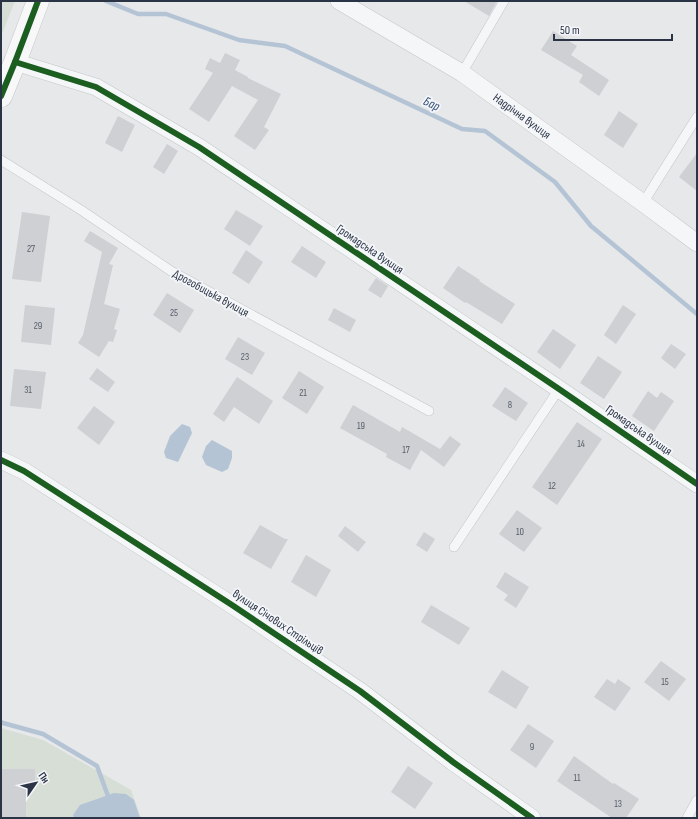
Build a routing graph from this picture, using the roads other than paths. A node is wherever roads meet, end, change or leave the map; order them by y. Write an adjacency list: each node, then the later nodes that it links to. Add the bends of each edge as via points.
1 (38, 1): 4 (main road)
2 (339, 1): 5 (street, Надрічна вулиця)
3 (504, 1): 5 (lane)
4 (15, 62): 6 (main road); 11 (street, Громадська вулиця, via 96,87 199,147)
5 (462, 73): 9 (street, Надрічна вулиця)
6 (2, 92)
7 (697, 117): 9 (lane)
8 (1, 160): 12 (lane, Дрогобицька вулиця, via 170,271)
9 (643, 203): 10 (street, Надрічна вулиця)
10 (697, 243)
11 (559, 389): 14 (street, Громадська вулиця); 15 (lane)
12 (429, 411)
13 (1, 460): 17 (street, вулиця Січових Стрільців, via 24,471 232,604 360,690 453,762)
14 (697, 484)
15 (454, 547)
16 (697, 800): 18 (lane)
17 (532, 818)
18 (687, 818)

